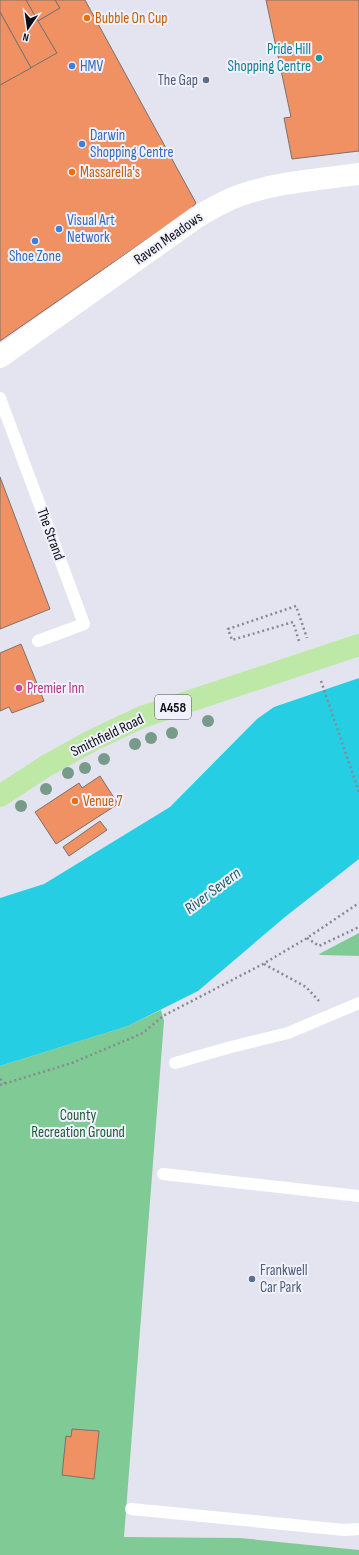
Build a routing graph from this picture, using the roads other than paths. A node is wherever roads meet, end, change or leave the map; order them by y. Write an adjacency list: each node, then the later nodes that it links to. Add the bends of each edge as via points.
1 (359, 174): 2 (street, Raven Meadows, via 289,184 243,194 211,209)
2 (0, 357)
3 (0, 398): 4 (lane, The Strand, via 84,624)
4 (38, 641)
5 (359, 645): 6 (main road, Smithfield Road / A458, via 142,717 46,766)
6 (0, 796)
7 (359, 1003): 8 (lane, via 288,1033)
8 (175, 1063)
9 (163, 1174): 10 (lane)
10 (359, 1196)
11 (131, 1509): 12 (lane, via 344,1530)
12 (359, 1529)

